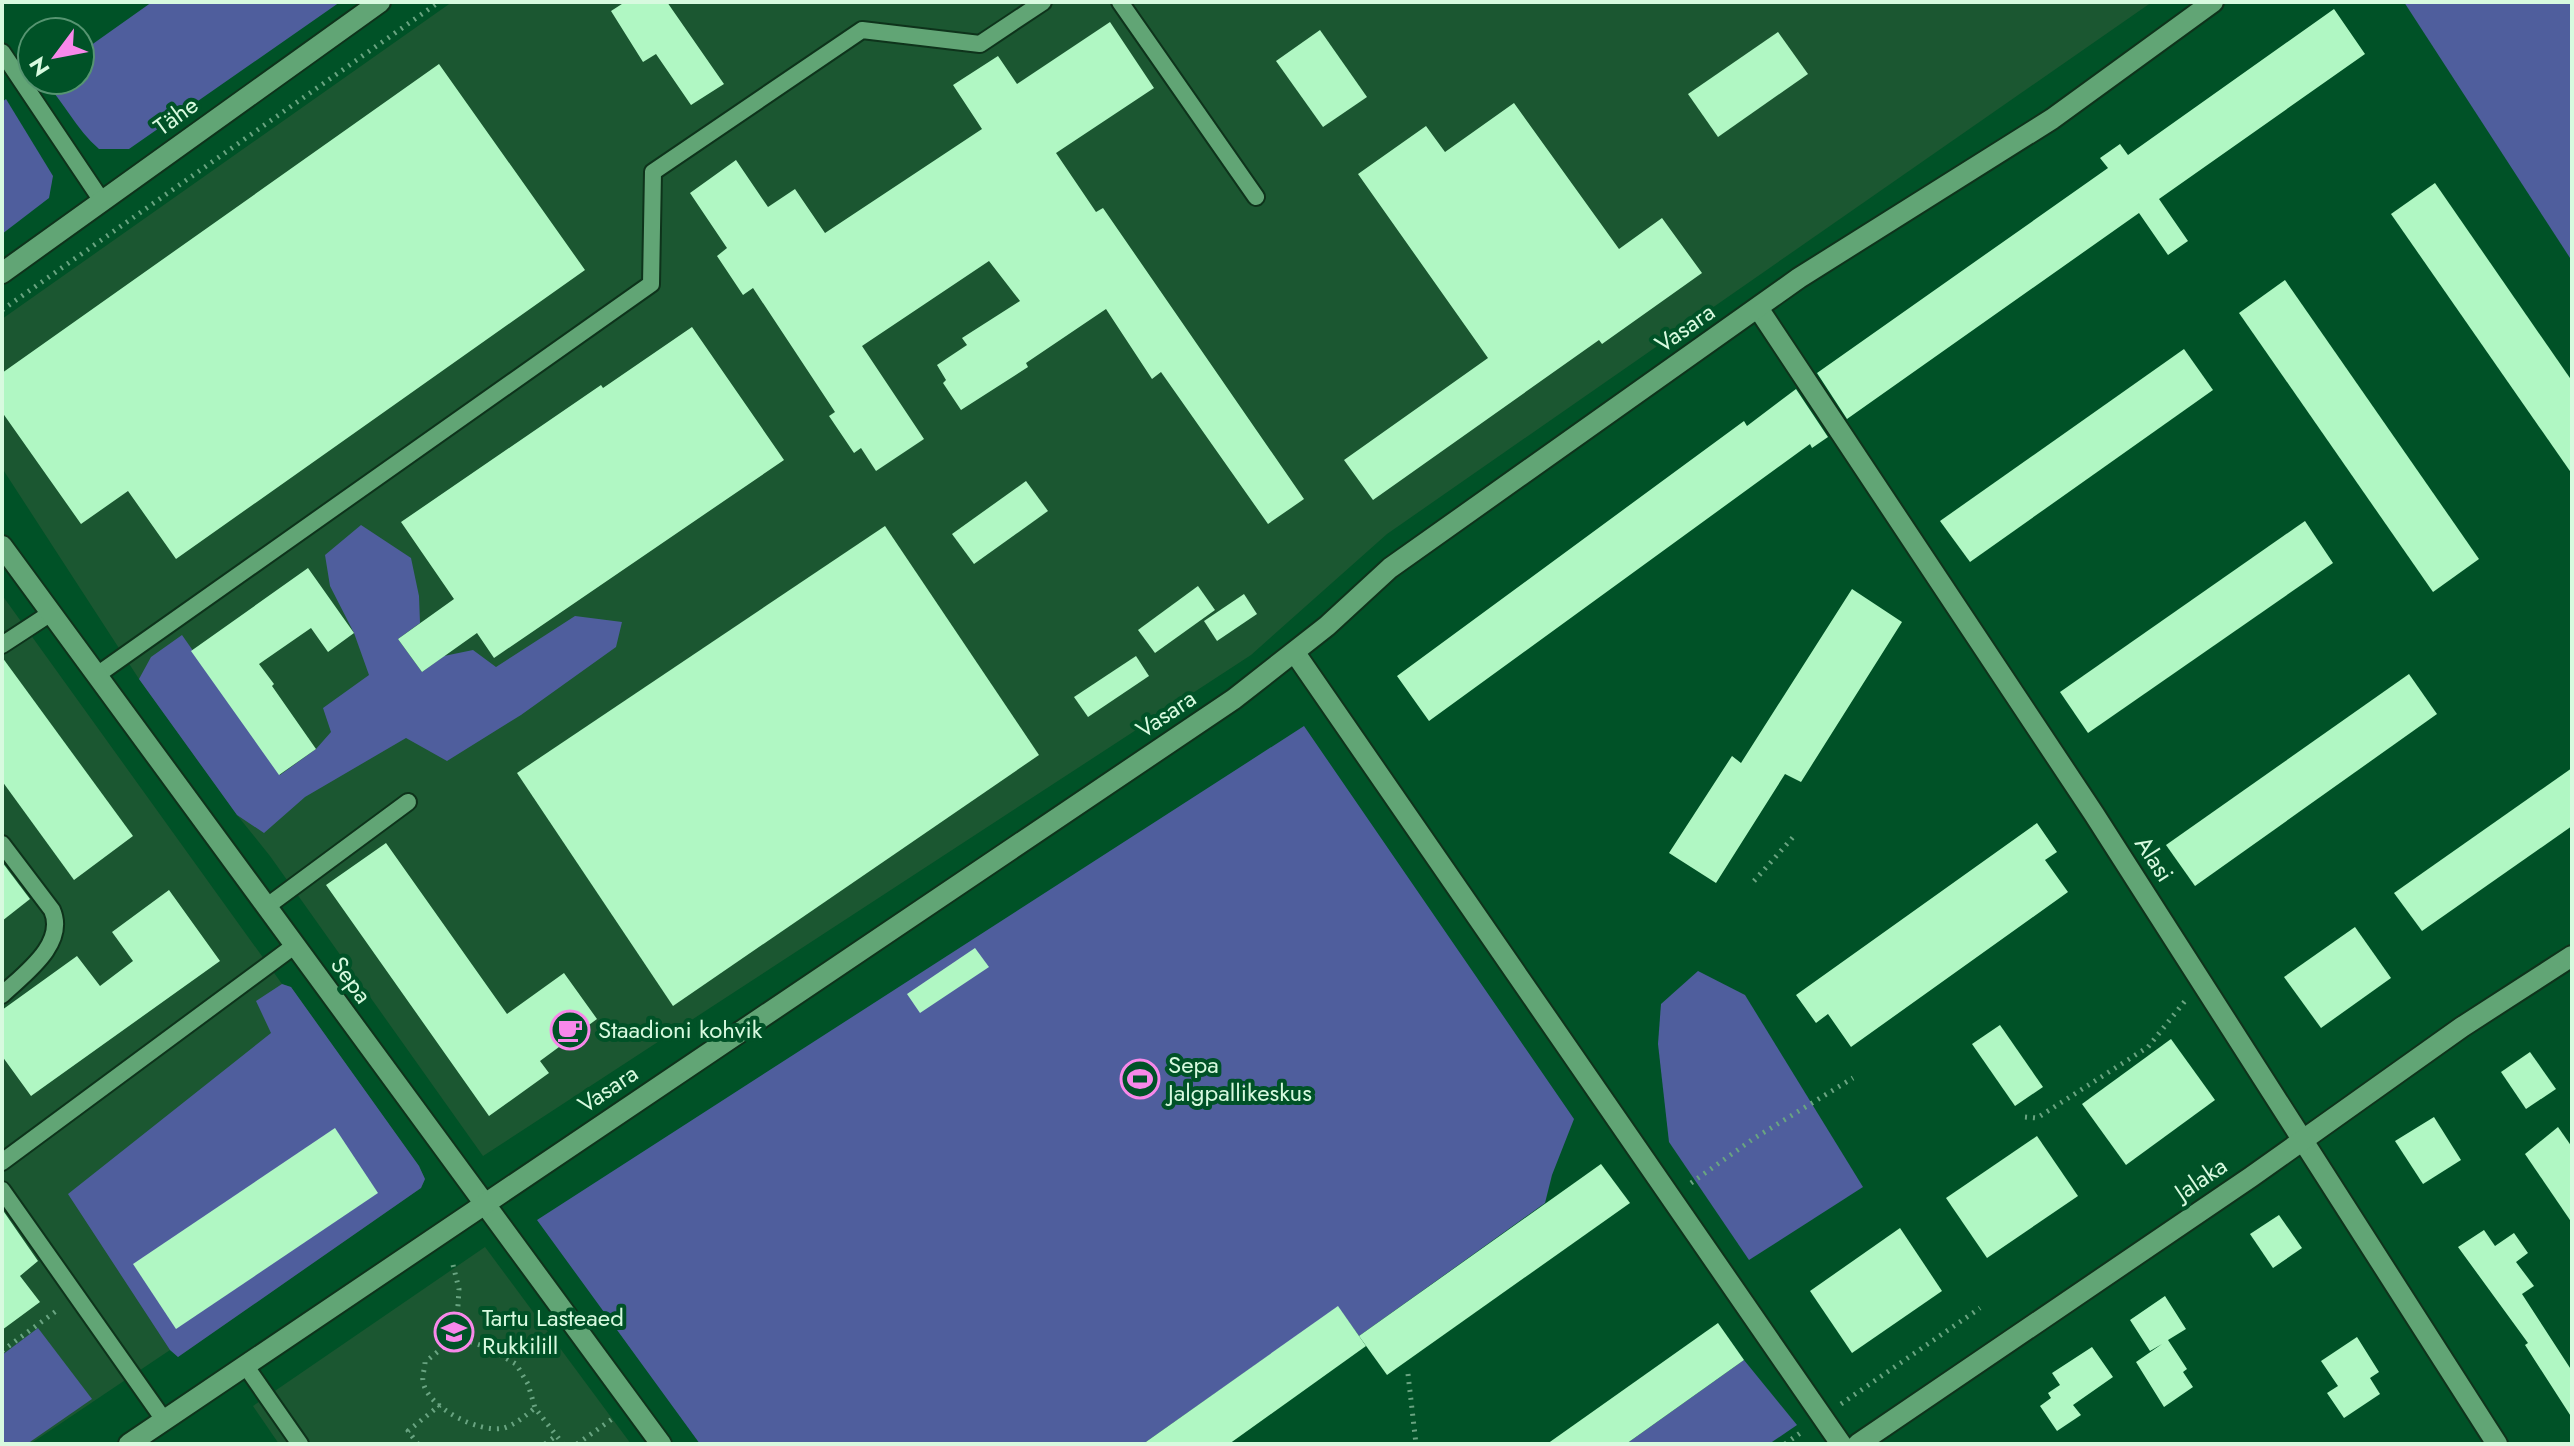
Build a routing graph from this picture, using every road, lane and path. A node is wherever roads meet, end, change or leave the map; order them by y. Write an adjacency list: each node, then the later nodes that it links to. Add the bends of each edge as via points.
1 (380, 2): 8 (street, Tähe)
2 (439, 2): 11 (path)
3 (1043, 2): 16 (lane, via 980,44 862,30 653,172 651,284)
4 (1120, 2): 7 (lane)
5 (2213, 2): 10 (street, Vasara, via 2052,119)
6 (2, 52): 8 (lane)
7 (1256, 197)
8 (102, 201): 9 (street, Tähe)
9 (2, 273)
10 (1758, 308): 15 (street, Vasara, via 1390,568); 24 (street, Alasi)
11 (2, 310)
12 (2, 546): 13 (street, Sepa)
13 (51, 613): 14 (lane); 16 (street, Sepa)
14 (2, 645)
15 (1295, 653): 31 (street); 32 (street, Vasara)
16 (97, 675): 21 (street, Sepa)
17 (408, 802): 21 (lane)
18 (1795, 835): 20 (path)
19 (2, 844): 25 (lane, via 57,920 48,949)
20 (1754, 881)
21 (266, 907): 22 (street, Sepa)
22 (294, 946): 29 (lane); 32 (street, Sepa)
23 (2572, 956): 28 (street, Jalaka)
24 (2203, 983): 27 (path, via 2148,1047 2037,1118); 28 (street, Alasi)
25 (2, 995)
26 (1853, 1078): 31 (path)
27 (2025, 1117)
28 (2303, 1140): 56 (street, Jalaka); 57 (street, Alasi)
29 (2, 1162)
30 (2, 1190): 34 (lane)
31 (1670, 1198): 43 (street)
32 (483, 1204): 38 (street, Vasara); 52 (street, Sepa)
33 (453, 1265): 36 (path, via 459,1289)
34 (76, 1296): 37 (path); 44 (lane)
35 (1980, 1308): 43 (path)
36 (456, 1337): 40 (path, via 425,1362 423,1381); 41 (path, via 516,1364)
37 (2, 1351)
38 (245, 1365): 44 (street, Vasara); 47 (lane)
39 (1408, 1374): 53 (path)
40 (440, 1405): 41 (path, via 482,1428 502,1428); 48 (path, via 408,1431)
41 (535, 1408): 45 (path)
42 (616, 1417): 51 (path)
43 (1822, 1417): 54 (path); 55 (street)
44 (164, 1420): 46 (street, Vasara)
45 (557, 1435): 49 (path); 50 (path)
46 (129, 1444)
47 (300, 1444)
48 (418, 1444)
49 (545, 1444)
50 (563, 1444)
51 (577, 1444)
52 (661, 1444)
53 (1416, 1444)
54 (1785, 1444)
55 (1841, 1444)
56 (1858, 1444)
57 (2497, 1444)

